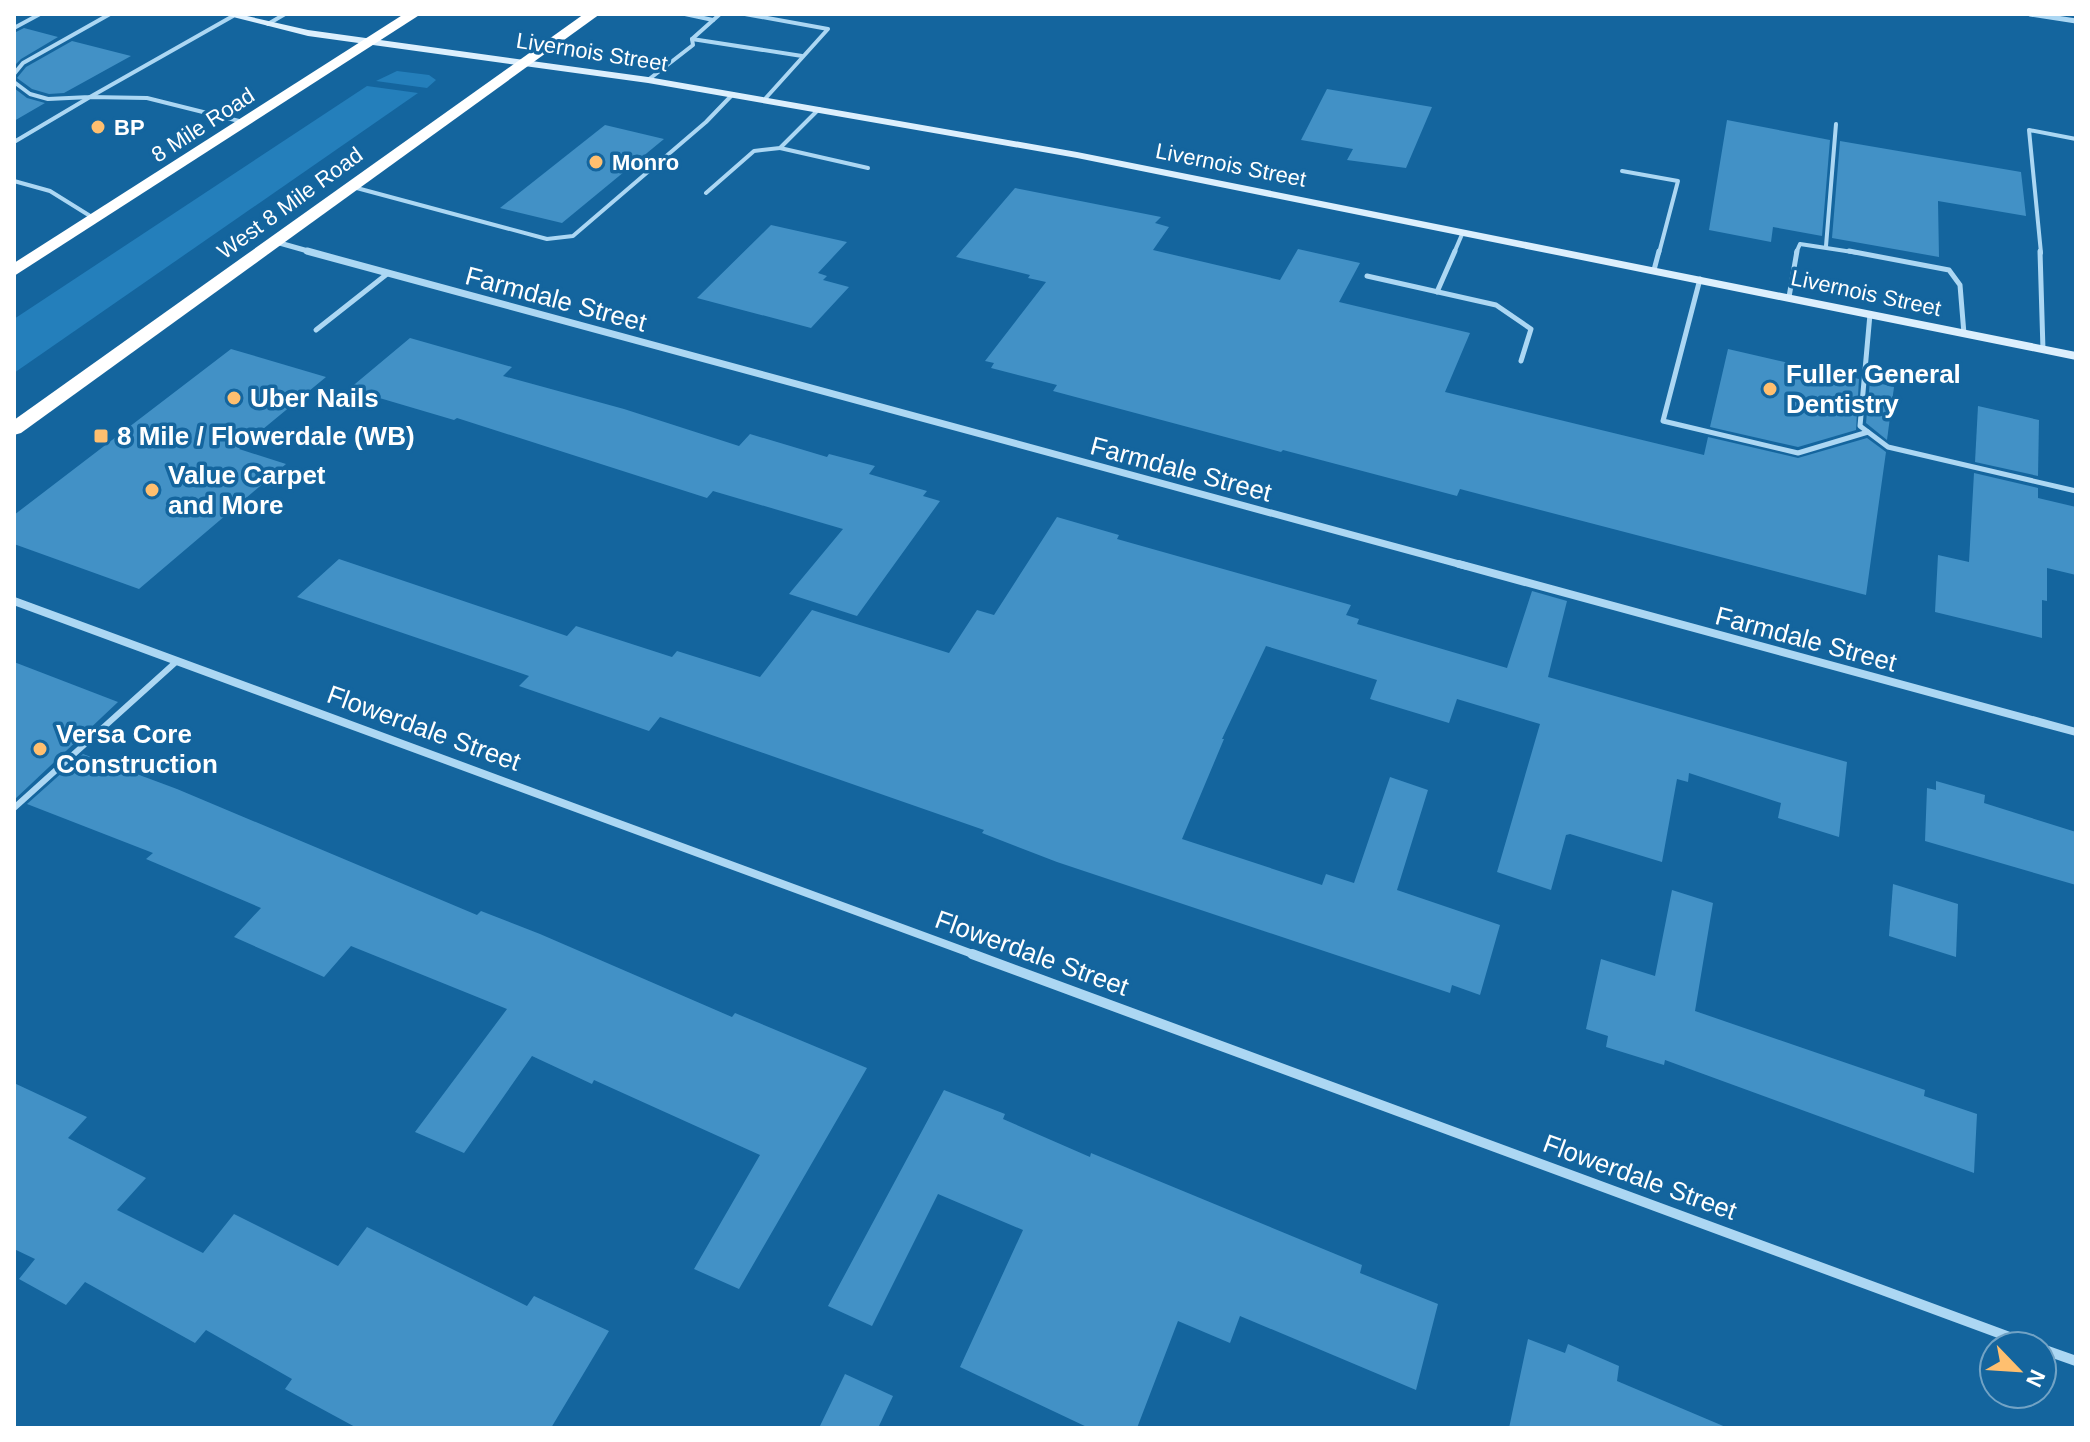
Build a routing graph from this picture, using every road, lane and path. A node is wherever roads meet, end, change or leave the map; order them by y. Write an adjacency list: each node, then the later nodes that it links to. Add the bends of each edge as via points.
1 (40, 14): 17 (lane)
2 (110, 14): 22 (lane, via 23,63)
3 (285, 14): 16 (lane)
4 (414, 14): 19 (highway, 8 Mile Road)
5 (593, 14): 21 (highway, West 8 Mile Road)
6 (685, 14): 12 (lane)
7 (720, 14): 13 (lane)
8 (745, 14): 14 (lane)
9 (789, 14): 14 (lane)
10 (2030, 14): 15 (street)
11 (230, 15): 16 (street, Livernois Street); 26 (lane)
12 (697, 15): 13 (lane)
13 (713, 20): 18 (lane)
14 (782, 21): 20 (lane, via 828,29)
15 (2076, 21)
16 (268, 24): 19 (street, Livernois Street)
17 (14, 28)
18 (692, 39): 20 (lane); 23 (lane, via 693,45)
19 (373, 42): 21 (street, Livernois Street); 29 (highway, 8 Mile Road)
20 (802, 56): 27 (lane)
21 (528, 62): 23 (street, Livernois Street); 37 (highway, West 8 Mile Road)
22 (14, 74)
23 (648, 80): 25 (street, Livernois Street)
24 (14, 82): 26 (lane, via 48,99)
25 (733, 94): 27 (street, Livernois Street); 37 (lane, via 573,236 547,239)
26 (90, 97): 29 (lane, via 147,98); 32 (lane)
27 (764, 100): 28 (street, Livernois Street)
28 (819, 109): 33 (lane); 40 (street, Livernois Street)
29 (246, 123): 39 (highway, 8 Mile Road)
30 (1836, 124): 42 (lane)
31 (2076, 139): 53 (lane, via 2029,130 2043,278)
32 (14, 142)
33 (780, 148): 34 (lane); 38 (lane, via 754,151)
34 (868, 168)
35 (1622, 171): 43 (lane, via 1678,181)
36 (14, 181): 39 (lane, via 50,191)
37 (353, 187): 41 (highway, West 8 Mile Road)
38 (706, 193)
39 (95, 219): 44 (highway, 8 Mile Road)
40 (1463, 232): 43 (street, Livernois Street); 48 (lane)
41 (276, 242): 45 (street, Farmdale Street); 56 (highway, West 8 Mile Road)
42 (1826, 246): 49 (lane, via 1800,244); 52 (lane, via 1949,270 1960,285)
43 (1654, 270): 47 (street, Livernois Street)
44 (14, 271)
45 (387, 274): 51 (lane); 61 (street, Farmdale Street)
46 (1367, 276): 48 (lane)
47 (1700, 279): 49 (street, Livernois Street); 57 (lane, via 1663,421 1798,453)
48 (1437, 292): 55 (lane, via 1496,305 1531,329)
49 (1789, 297): 50 (street, Livernois Street)
50 (1870, 314): 52 (street, Livernois Street); 57 (lane, via 1860,426)
51 (316, 330)
52 (1964, 334): 53 (street, Livernois Street)
53 (2043, 350): 54 (street, Livernois Street)
54 (2076, 356)
55 (1521, 361)
56 (14, 429)
57 (1868, 432): 58 (lane, via 1888,447)
58 (2076, 491)
59 (14, 601): 60 (street, Flowerdale Street)
60 (177, 661): 62 (lane); 63 (street, Flowerdale Street)
61 (2076, 732)
62 (14, 808)
63 (1991, 1330)

